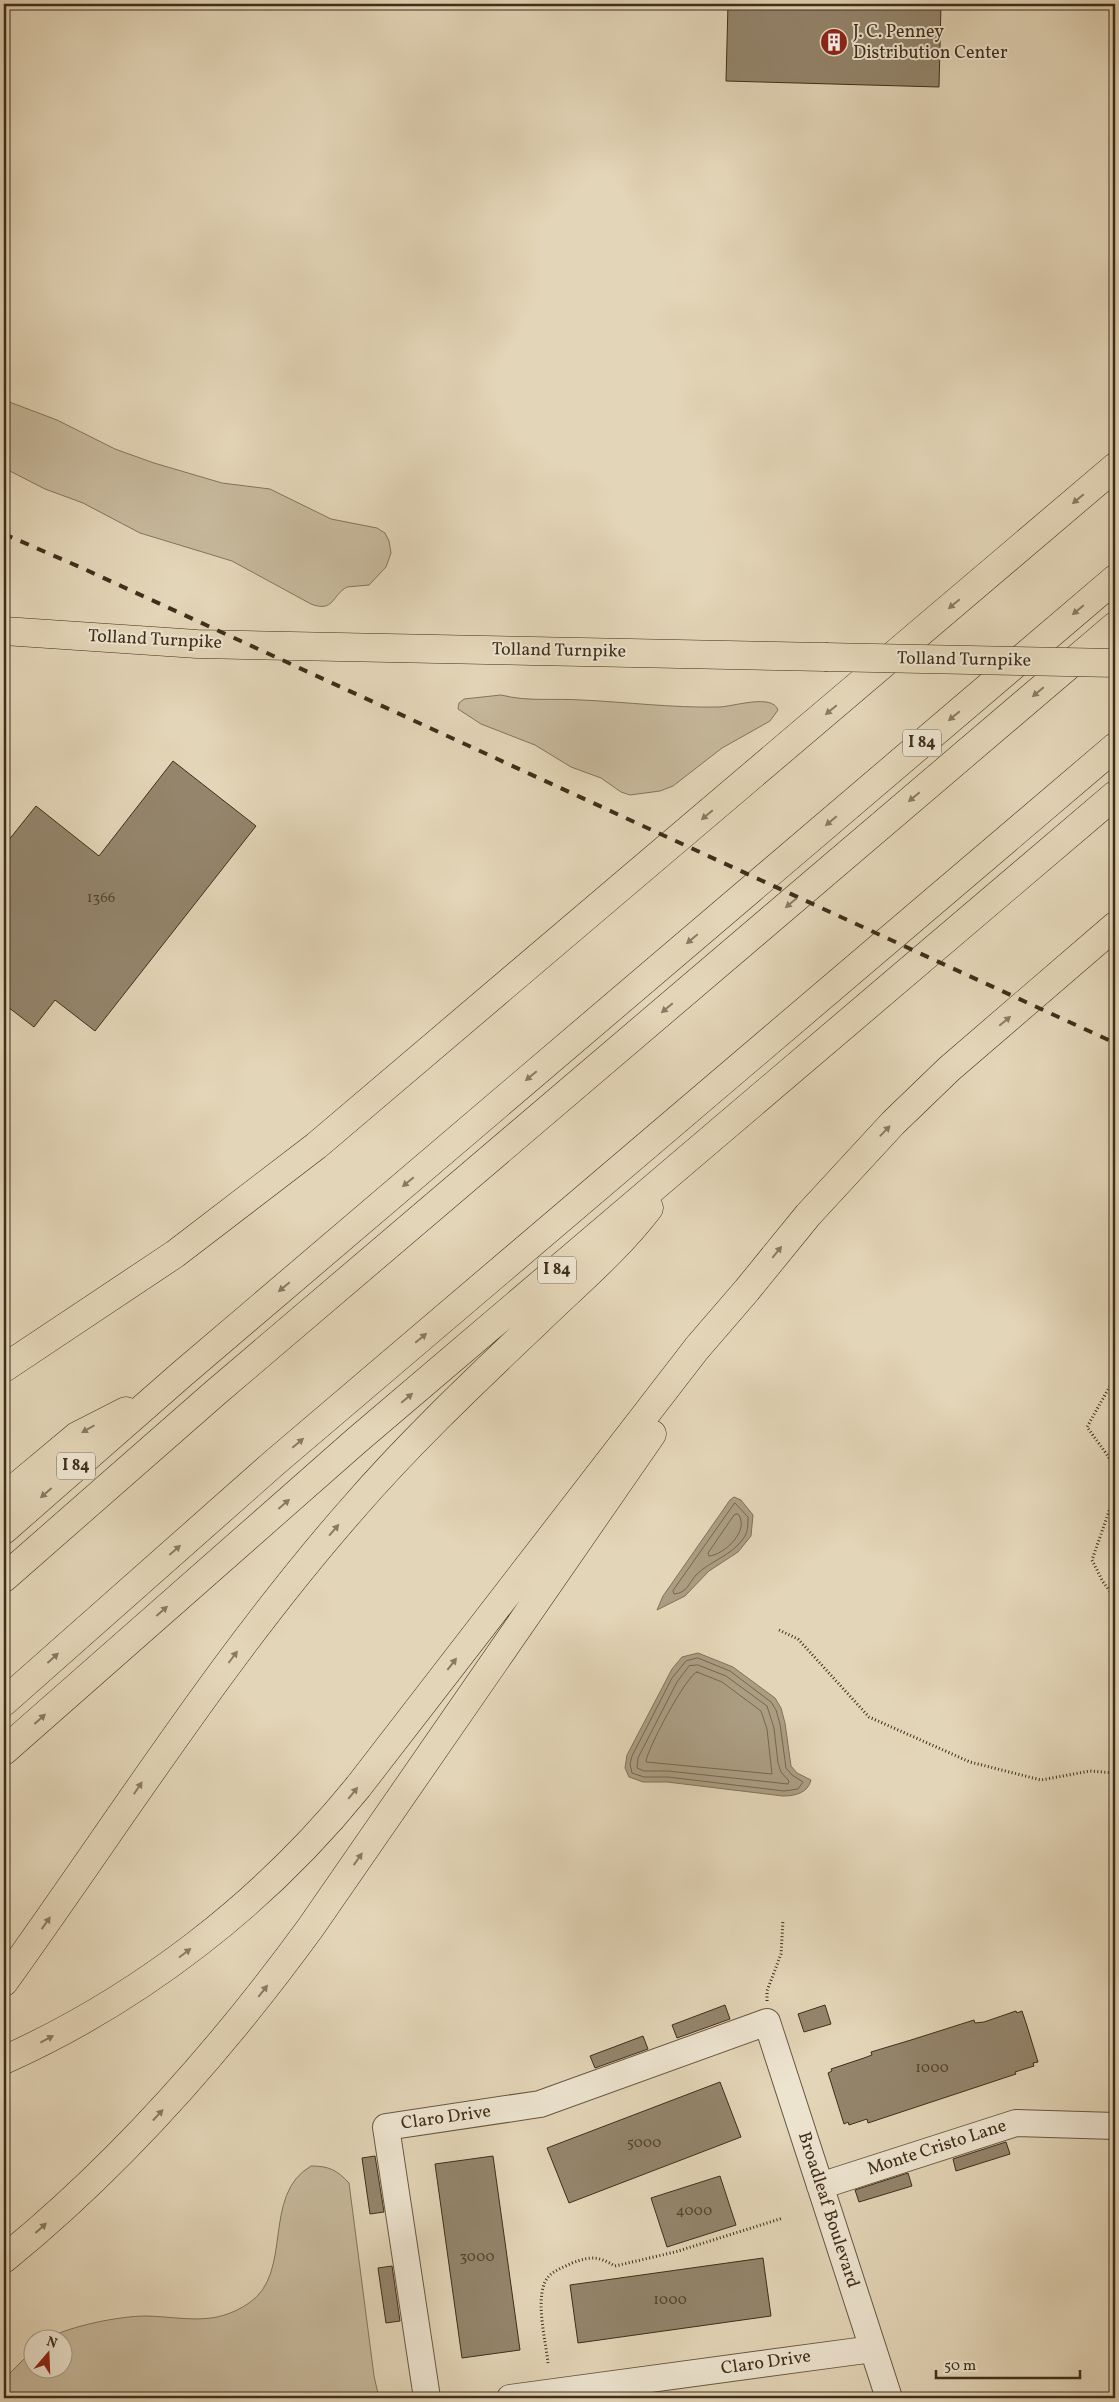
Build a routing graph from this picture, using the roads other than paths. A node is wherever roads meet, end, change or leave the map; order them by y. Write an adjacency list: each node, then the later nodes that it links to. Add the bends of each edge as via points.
1 (1115, 467): 11 (main road, one-way to 11, via 316,1146 175,1254)
2 (1115, 579): 12 (main road, I 84, one-way to 12)
3 (1115, 626): 15 (main road, one-way to 15, via 223,1386)
4 (4, 631): 5 (main road, Tolland Turnpike, bridge, via 197,644)
5 (1115, 663)
6 (1115, 747): 16 (main road, one-way to 6, via 274,1463)
7 (1115, 795): 9 (main road, I 84)
8 (1115, 926): 10 (main road, one-way to 8, via 838,1181 920,1096)
9 (674, 1170): 17 (main road, I 84, one-way to 9, via 286,1502); 18 (main road, one-way to 9, via 176,1733 320,1546 436,1420 615,1248 647,1210)
10 (747, 1290): 20 (main road, one-way to 10, via 83,2019 171,1964 254,1895 311,1842 358,1787 697,1348); 23 (main road, one-way to 10, via 100,2174 149,2124 220,2045 284,1965 707,1354)
11 (4, 1368)
12 (149, 1402): 13 (main road, one-way to 13, via 77,1436); 14 (main road, I 84, one-way to 14)
13 (4, 1497)
14 (4, 1530)
15 (4, 1578)
16 (4, 1702)
17 (4, 1751)
18 (11, 1972)
19 (767, 2022): 22 (street, Broadleaf Boulevard); 25 (street, Claro Drive, via 540,2104 386,2127)
20 (4, 2060)
21 (1115, 2126): 22 (street, Monte Cristo Lane, via 1016,2123)
22 (820, 2186): 24 (street, Broadleaf Boulevard)
23 (4, 2259)
24 (873, 2348): 26 (street, Claro Drive); 27 (street, Broadleaf Boulevard)
25 (427, 2398)
26 (510, 2398)
27 (889, 2398)

